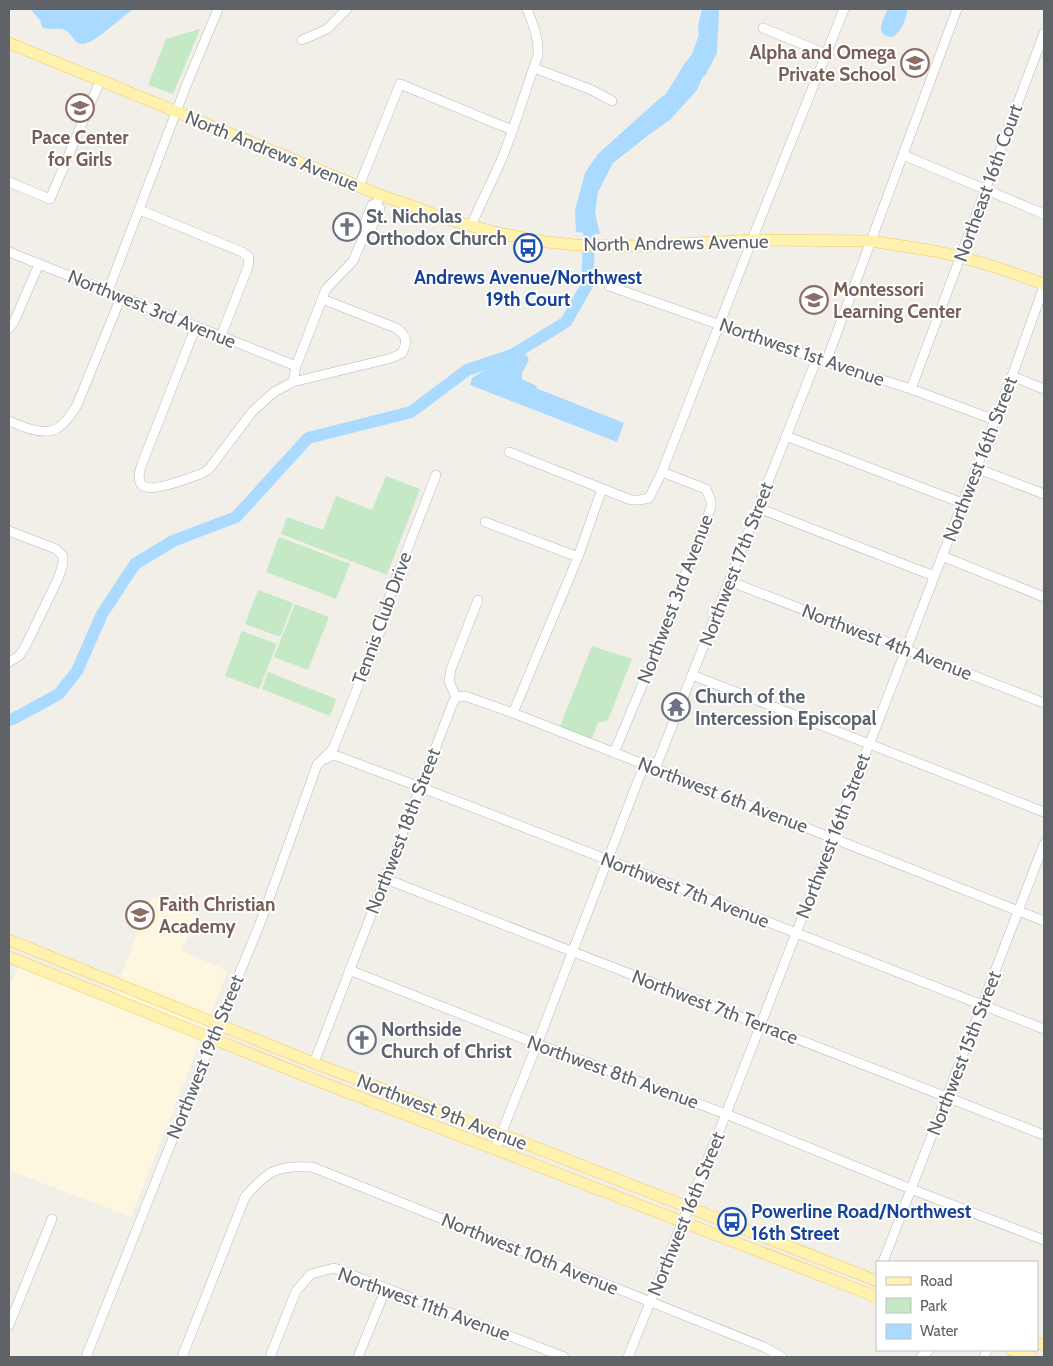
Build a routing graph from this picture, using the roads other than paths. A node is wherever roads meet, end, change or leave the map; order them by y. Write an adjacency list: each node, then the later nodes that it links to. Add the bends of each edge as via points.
1 (218, 9): 14 (street)
2 (346, 9): 8 (street, via 327,29)
3 (527, 9): 11 (street, via 539,44)
4 (844, 9): 10 (street)
5 (957, 9): 16 (street, Northwest 17th Street)
6 (763, 28): 10 (street)
7 (1044, 32): 19 (street, Northeast 16th Court)
8 (302, 40)
9 (9, 43): 12 (main road, North Andrews Avenue)
10 (826, 54): 24 (street)
11 (534, 68): 13 (street, via 592,90); 15 (street)
12 (100, 81): 14 (main road, North Andrews Avenue); 17 (street, via 50,199)
13 (612, 102)
14 (177, 112): 18 (main road, North Andrews Avenue); 21 (street)
15 (512, 130): 18 (street, via 400,84); 23 (street)
16 (903, 155): 19 (street); 25 (street, Northwest 17th Street)
17 (9, 182)
18 (359, 186): 20 (main road, North Andrews Avenue)
19 (986, 190): 22 (street); 27 (street, Northeast 16th Court)
20 (379, 199): 23 (main road, North Andrews Avenue); 33 (street, via 372,205 353,261 326,289)
21 (140, 210): 31 (street); 37 (street, via 249,257)
22 (1044, 214)
23 (471, 226): 24 (main road, North Andrews Avenue, via 538,241 575,245 641,246)
24 (752, 240): 25 (main road, North Andrews Avenue); 34 (street)
25 (871, 241): 27 (main road, North Andrews Avenue); 38 (street, Northwest 17th Street)
26 (9, 252): 28 (street, Northwest 3rd Avenue)
27 (960, 257): 29 (main road, North Andrews Avenue); 43 (street, Northeast 16th Court)
28 (39, 264): 31 (street, Northwest 3rd Avenue); 36 (street)
29 (1044, 285): 40 (street, Northwest 16th Street)
30 (609, 286): 34 (street, Northwest 1st Avenue)
31 (108, 291): 32 (street, Northwest 3rd Avenue)
32 (121, 296): 35 (street, Northwest 3rd Avenue); 45 (street, via 77,405 69,417 58,428 47,432)
33 (322, 299): 39 (street); 41 (street, via 396,328 403,333 406,342 402,354)
34 (720, 324): 38 (street, Northwest 1st Avenue); 49 (street)
35 (196, 326): 37 (street, Northwest 3rd Avenue); 41 (street, via 142,464 139,477 146,488 155,488 209,469 252,412 274,392)
36 (9, 328)
37 (221, 336): 39 (street, Northwest 3rd Avenue)
38 (821, 360): 43 (street, Northwest 1st Avenue); 46 (street, Northwest 17th Street)
39 (296, 366): 41 (street)
40 (1012, 376): 42 (street); 44 (street, Northwest 16th Street)
41 (293, 382)
42 (1044, 388)
43 (911, 389): 44 (street, Northwest 1st Avenue)
44 (995, 420): 48 (street, Northwest 16th Street)
45 (9, 422)
46 (786, 436): 53 (street); 54 (street, Northwest 17th Street)
47 (509, 452): 51 (street)
48 (976, 468): 52 (street); 53 (street, Northwest 16th Street)
49 (662, 472): 51 (street, via 649,498 631,500); 70 (street, Northwest 3rd Avenue, via 706,489 712,501 711,507)
50 (436, 475): 71 (street, Tennis Club Drive, via 333,749)
51 (602, 489): 58 (street)
52 (1044, 494)
53 (962, 503): 57 (street, Northwest 16th Street)
54 (758, 508): 59 (street); 60 (street, Northwest 17th Street)
55 (486, 522): 58 (street)
56 (9, 531): 64 (street, via 56,550 63,556 58,579 26,645)
57 (942, 556): 59 (street, Northwest 16th Street); 61 (street)
58 (578, 557): 68 (street)
59 (934, 576): 63 (street, Northwest 16th Street)
60 (729, 581): 63 (street, Northwest 4th Avenue); 65 (street, Northwest 17th Street)
61 (1044, 597)
62 (478, 600): 66 (street, via 451,669 449,681)
63 (905, 649): 67 (street, Northwest 4th Avenue); 69 (street, Northwest 16th Street)
64 (9, 662)
65 (692, 675): 69 (street); 73 (street, Northwest 17th Street)
66 (456, 697): 68 (street, Northwest 6th Avenue, via 465,696); 74 (street, Northwest 18th Street)
67 (1044, 703)
68 (513, 713): 70 (street, Northwest 6th Avenue)
69 (869, 744): 75 (street); 76 (street, Northwest 16th Street)
70 (614, 753): 72 (street, Northwest 6th Avenue)
71 (324, 759): 74 (street, Northwest 7th Avenue, via 337,756); 88 (street, Northwest 19th Street, via 317,765 261,921)
72 (644, 765): 73 (street, Northwest 6th Avenue); 78 (street)
73 (655, 769): 76 (street, Northwest 6th Avenue)
74 (420, 787): 78 (street, Northwest 7th Avenue); 79 (street, Northwest 18th Street)
75 (1044, 812)
76 (832, 838): 80 (street, Northwest 6th Avenue); 82 (street, Northwest 16th Street)
77 (1044, 844): 80 (street, Northwest 15th Street)
78 (608, 860): 82 (street, Northwest 7th Avenue); 84 (street)
79 (386, 878): 84 (street, Northwest 7th Terrace); 86 (street, Northwest 18th Street)
80 (1019, 911): 81 (street, Northwest 6th Avenue); 87 (street, Northwest 15th Street)
81 (1044, 920)
82 (796, 933): 87 (street, Northwest 7th Avenue); 89 (street, Northwest 16th Street)
83 (9, 940): 88 (main road, Northwest 9th Avenue)
84 (573, 952): 89 (street, Northwest 7th Terrace); 92 (street)
85 (9, 957): 91 (main road, Northwest 9th Avenue)
86 (350, 970): 92 (street, Northwest 8th Avenue); 93 (street, Northwest 18th Street)
87 (982, 1004): 90 (street, Northwest 7th Avenue); 94 (street, Northwest 15th Street)
88 (218, 1024): 91 (street, Northwest 19th Street); 93 (main road, Northwest 9th Avenue)
89 (761, 1024): 94 (street, Northwest 7th Terrace); 95 (street, Northwest 16th Street)
90 (1044, 1028)
91 (212, 1038): 98 (main road, Northwest 9th Avenue); 112 (street, Northwest 19th Street)
92 (537, 1044): 95 (street, Northwest 8th Avenue); 96 (street)
93 (314, 1063): 96 (main road, Northwest 9th Avenue)
94 (946, 1097): 97 (street, Northwest 7th Terrace); 99 (street, Northwest 15th Street)
95 (726, 1114): 99 (street, Northwest 8th Avenue); 100 (street, Northwest 16th Street)
96 (501, 1134): 98 (street); 100 (main road, Northwest 9th Avenue)
97 (1044, 1135)
98 (495, 1149): 102 (main road, Northwest 9th Avenue)
99 (911, 1189): 103 (street, Northwest 8th Avenue); 104 (street, Northwest 15th Street)
100 (688, 1208): 102 (street, Northwest 16th Street); 105 (main road, Northwest 9th Avenue)
101 (52, 1219): 110 (street)
102 (682, 1222): 107 (main road, Northwest 9th Avenue); 109 (street, Northwest 16th Street)
103 (1044, 1240)
104 (883, 1261)
105 (876, 1280): 107 (street)
106 (386, 1288): 114 (street, Northwest 11th Avenue, via 334,1268 311,1274 296,1291); 115 (street); 116 (street, Northwest 11th Avenue)
107 (858, 1289): 108 (main road, Northwest 9th Avenue)
108 (876, 1296)
109 (650, 1302): 113 (street, Northwest 10th Avenue, via 312,1168 292,1166 274,1171 260,1180 245,1197); 117 (street, Northwest 16th Street); 118 (street, Northwest 10th Avenue)
110 (9, 1324)
111 (1015, 1351): 119 (main road)
112 (86, 1357)
113 (182, 1357)
114 (270, 1357)
115 (358, 1357)
116 (564, 1357)
117 (628, 1357)
118 (782, 1357)
119 (1032, 1357)

